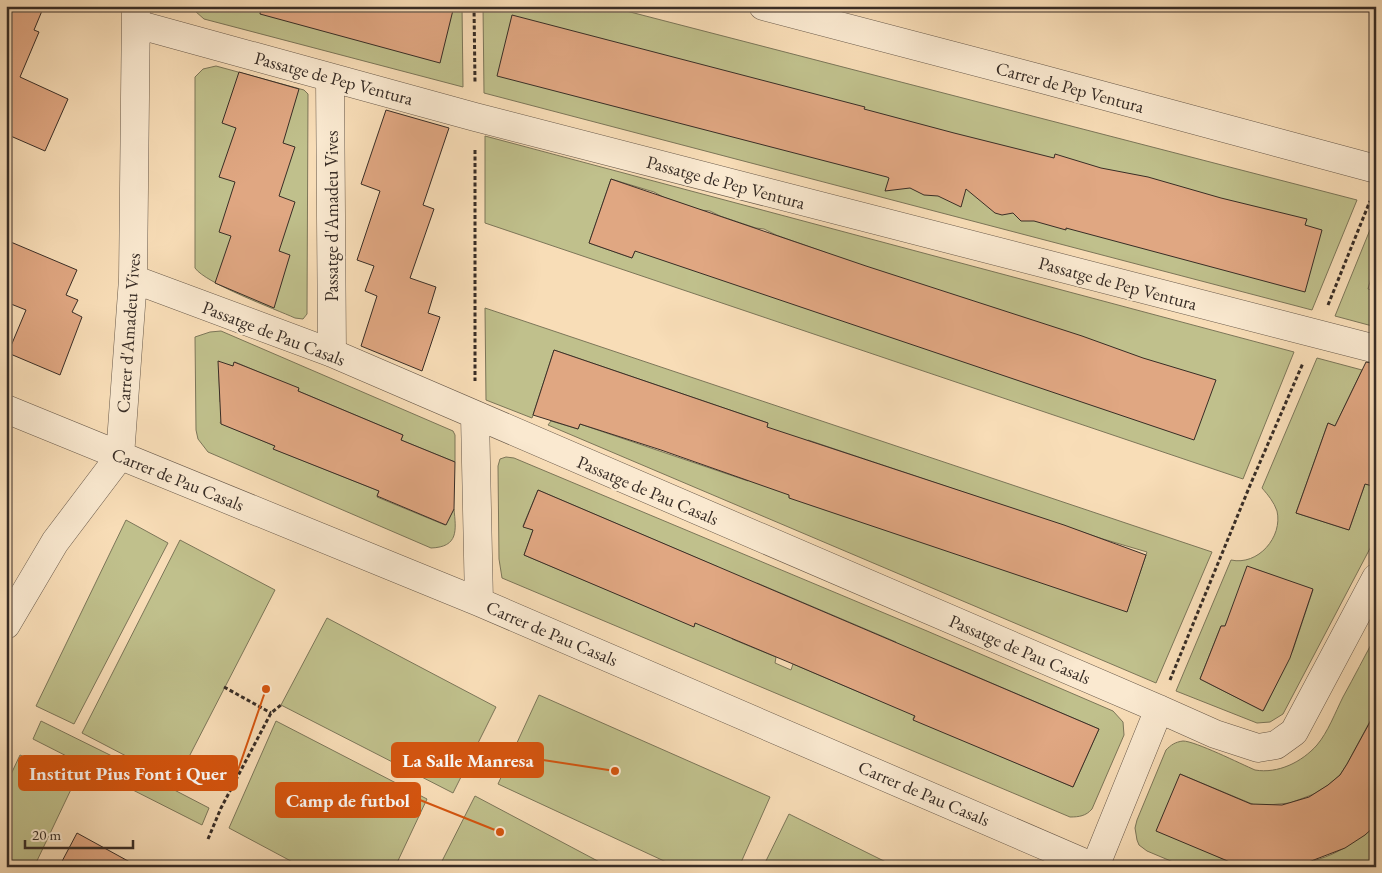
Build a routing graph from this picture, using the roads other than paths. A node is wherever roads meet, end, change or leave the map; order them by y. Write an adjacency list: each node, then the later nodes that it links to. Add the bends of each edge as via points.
1 (763, 6): 4 (street, Carrer de Pep Ventura)
2 (136, 15): 3 (street, Passatge de Pep Ventura); 5 (street, Carrer d'Amadeu Vives)
3 (330, 78): 6 (street, Passatge de Pep Ventura); 7 (street, Passatge d'Amadeu Vives)
4 (1376, 169)
5 (133, 279): 7 (street, Passatge de Pau Casals); 10 (street, Carrer d'Amadeu Vives)
6 (1376, 349)
7 (332, 354): 9 (street, Passatge de Pau Casals)
8 (6, 409): 10 (street, Carrer de Pau Casals)
9 (475, 416): 12 (street); 14 (street, Passatge de Pau Casals)
10 (120, 456): 12 (street, Carrer de Pau Casals); 13 (street, via 55,542)
11 (1376, 578): 14 (street, Passatge de Pau Casals, via 1294,732 1276,745 1258,748 1215,734)
12 (479, 602): 15 (street, Carrer de Pau Casals)
13 (6, 625)
14 (1159, 708): 15 (street)
15 (1094, 867)

